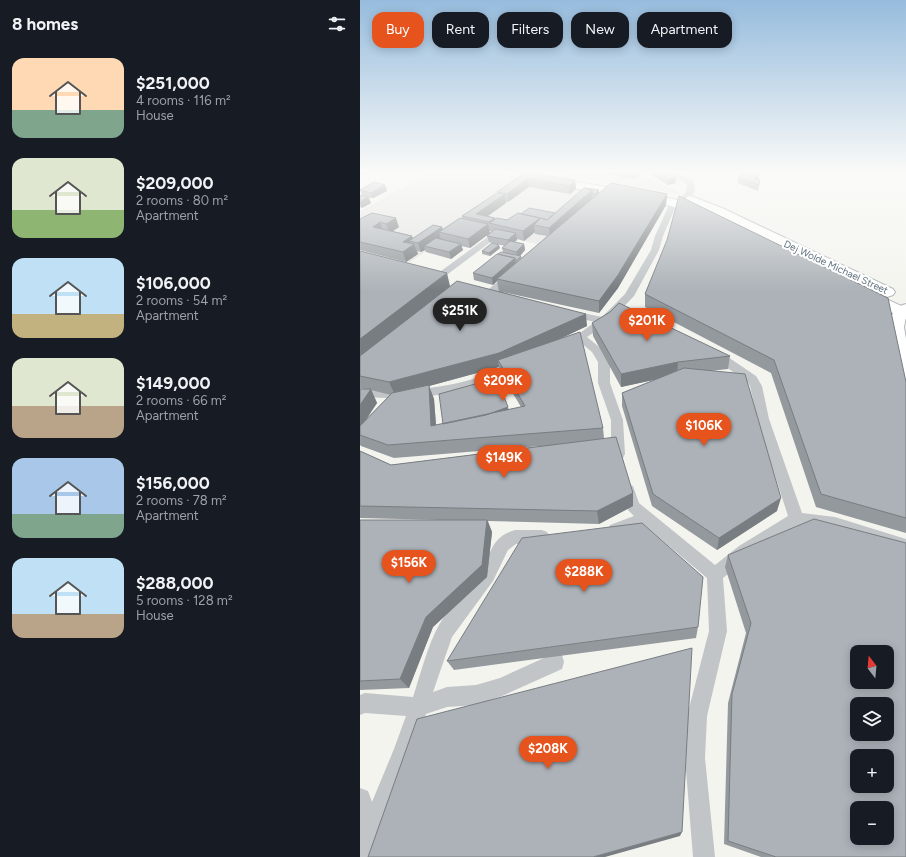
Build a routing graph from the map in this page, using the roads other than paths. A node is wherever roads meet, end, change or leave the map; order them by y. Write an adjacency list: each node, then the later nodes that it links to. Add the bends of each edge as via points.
1 (674, 211): 8 (street, via 659,236 649,262 629,296)
2 (707, 211): 7 (main road, Dej Wolde Michael Street)
3 (489, 239): 5 (street, via 429,280)
4 (517, 270): 6 (street, via 484,295)
5 (445, 284)
6 (503, 300)
7 (905, 308): 18 (main road, via 898,318 896,327)
8 (616, 309): 10 (street); 11 (street)
9 (557, 311): 11 (street)
10 (630, 313)
11 (604, 321): 12 (street)
12 (580, 338): 13 (street); 22 (street, via 596,348 604,360 605,386)
13 (566, 344)
14 (702, 346): 17 (street)
15 (526, 363): 20 (street, via 454,388 412,395)
16 (730, 379): 17 (street)
17 (752, 379): 25 (street)
18 (906, 388)
19 (360, 392): 20 (street)
20 (395, 395): 23 (street)
21 (625, 396): 22 (street)
22 (610, 400): 24 (street, via 617,423 616,443 622,472 633,506)
23 (386, 408)
24 (645, 517): 26 (street, via 634,524); 29 (street)
25 (796, 519): 28 (street, via 835,523); 29 (street, via 745,551)
26 (599, 533)
27 (559, 537): 32 (street, via 512,538 500,548 487,577 451,620 444,633)
28 (906, 546)
29 (715, 575): 36 (street, via 718,631 697,716 695,758)
30 (556, 662): 32 (street, via 502,687 476,695 447,697)
31 (360, 704): 32 (street)
32 (418, 707): 34 (street, via 404,750)
33 (360, 799): 34 (street)
34 (370, 832): 35 (street)
35 (368, 857)
36 (704, 857)

